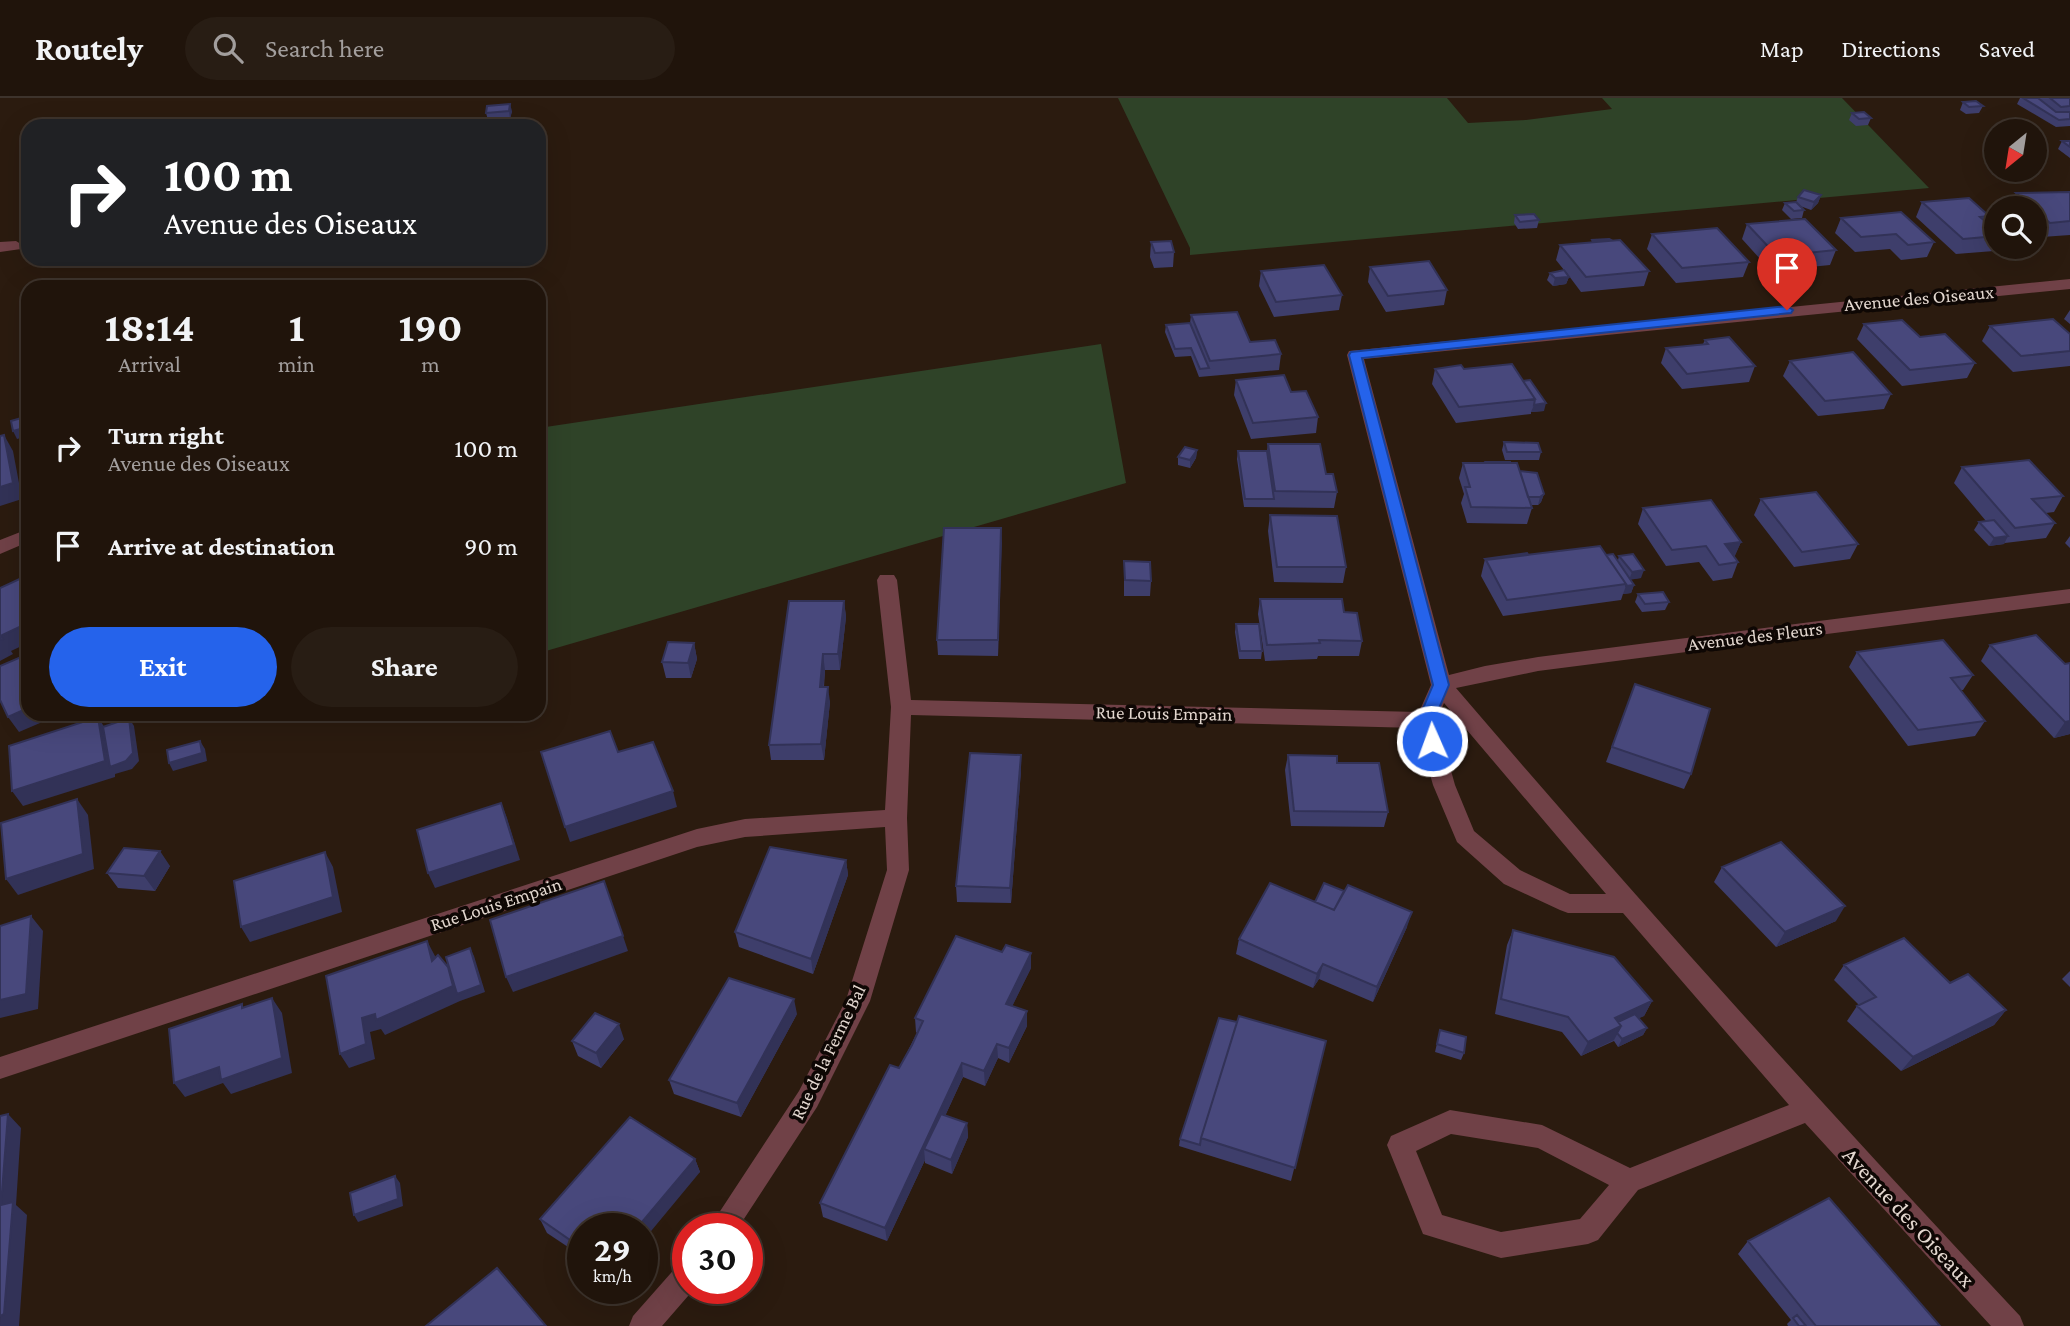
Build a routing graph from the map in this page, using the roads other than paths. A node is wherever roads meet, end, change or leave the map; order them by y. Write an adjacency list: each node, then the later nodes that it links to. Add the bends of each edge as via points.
1 (16, 246): 2 (street)
2 (0, 247)
3 (2070, 284): 8 (street, Avenue des Oiseaux, via 1355,355)
4 (21, 538): 5 (street)
5 (0, 548)
6 (887, 580): 9 (street)
7 (2070, 596): 8 (street, Avenue des Fleurs, via 1538,664)
8 (1441, 685): 10 (street); 12 (street, Avenue des Oiseaux)
9 (901, 707): 10 (street, Rue Louis Empain); 11 (street)
10 (1426, 720): 12 (street, via 1444,785 1465,836 1512,877 1568,903)
11 (896, 818): 13 (street, Rue Louis Empain, via 745,828 697,838); 16 (street, Rue de la Ferme Bal, via 898,870 858,1001 808,1099)
12 (1629, 904): 14 (street, Avenue des Oiseaux)
13 (0, 1068)
14 (1809, 1109): 15 (street); 19 (street, Avenue des Oiseaux)
15 (1629, 1181): 15 (street, via 1542,1137 1450,1122 1400,1145 1433,1225 1501,1245 1588,1231)
16 (733, 1213)
17 (672, 1293): 18 (street)
18 (643, 1326)
19 (2010, 1326)

